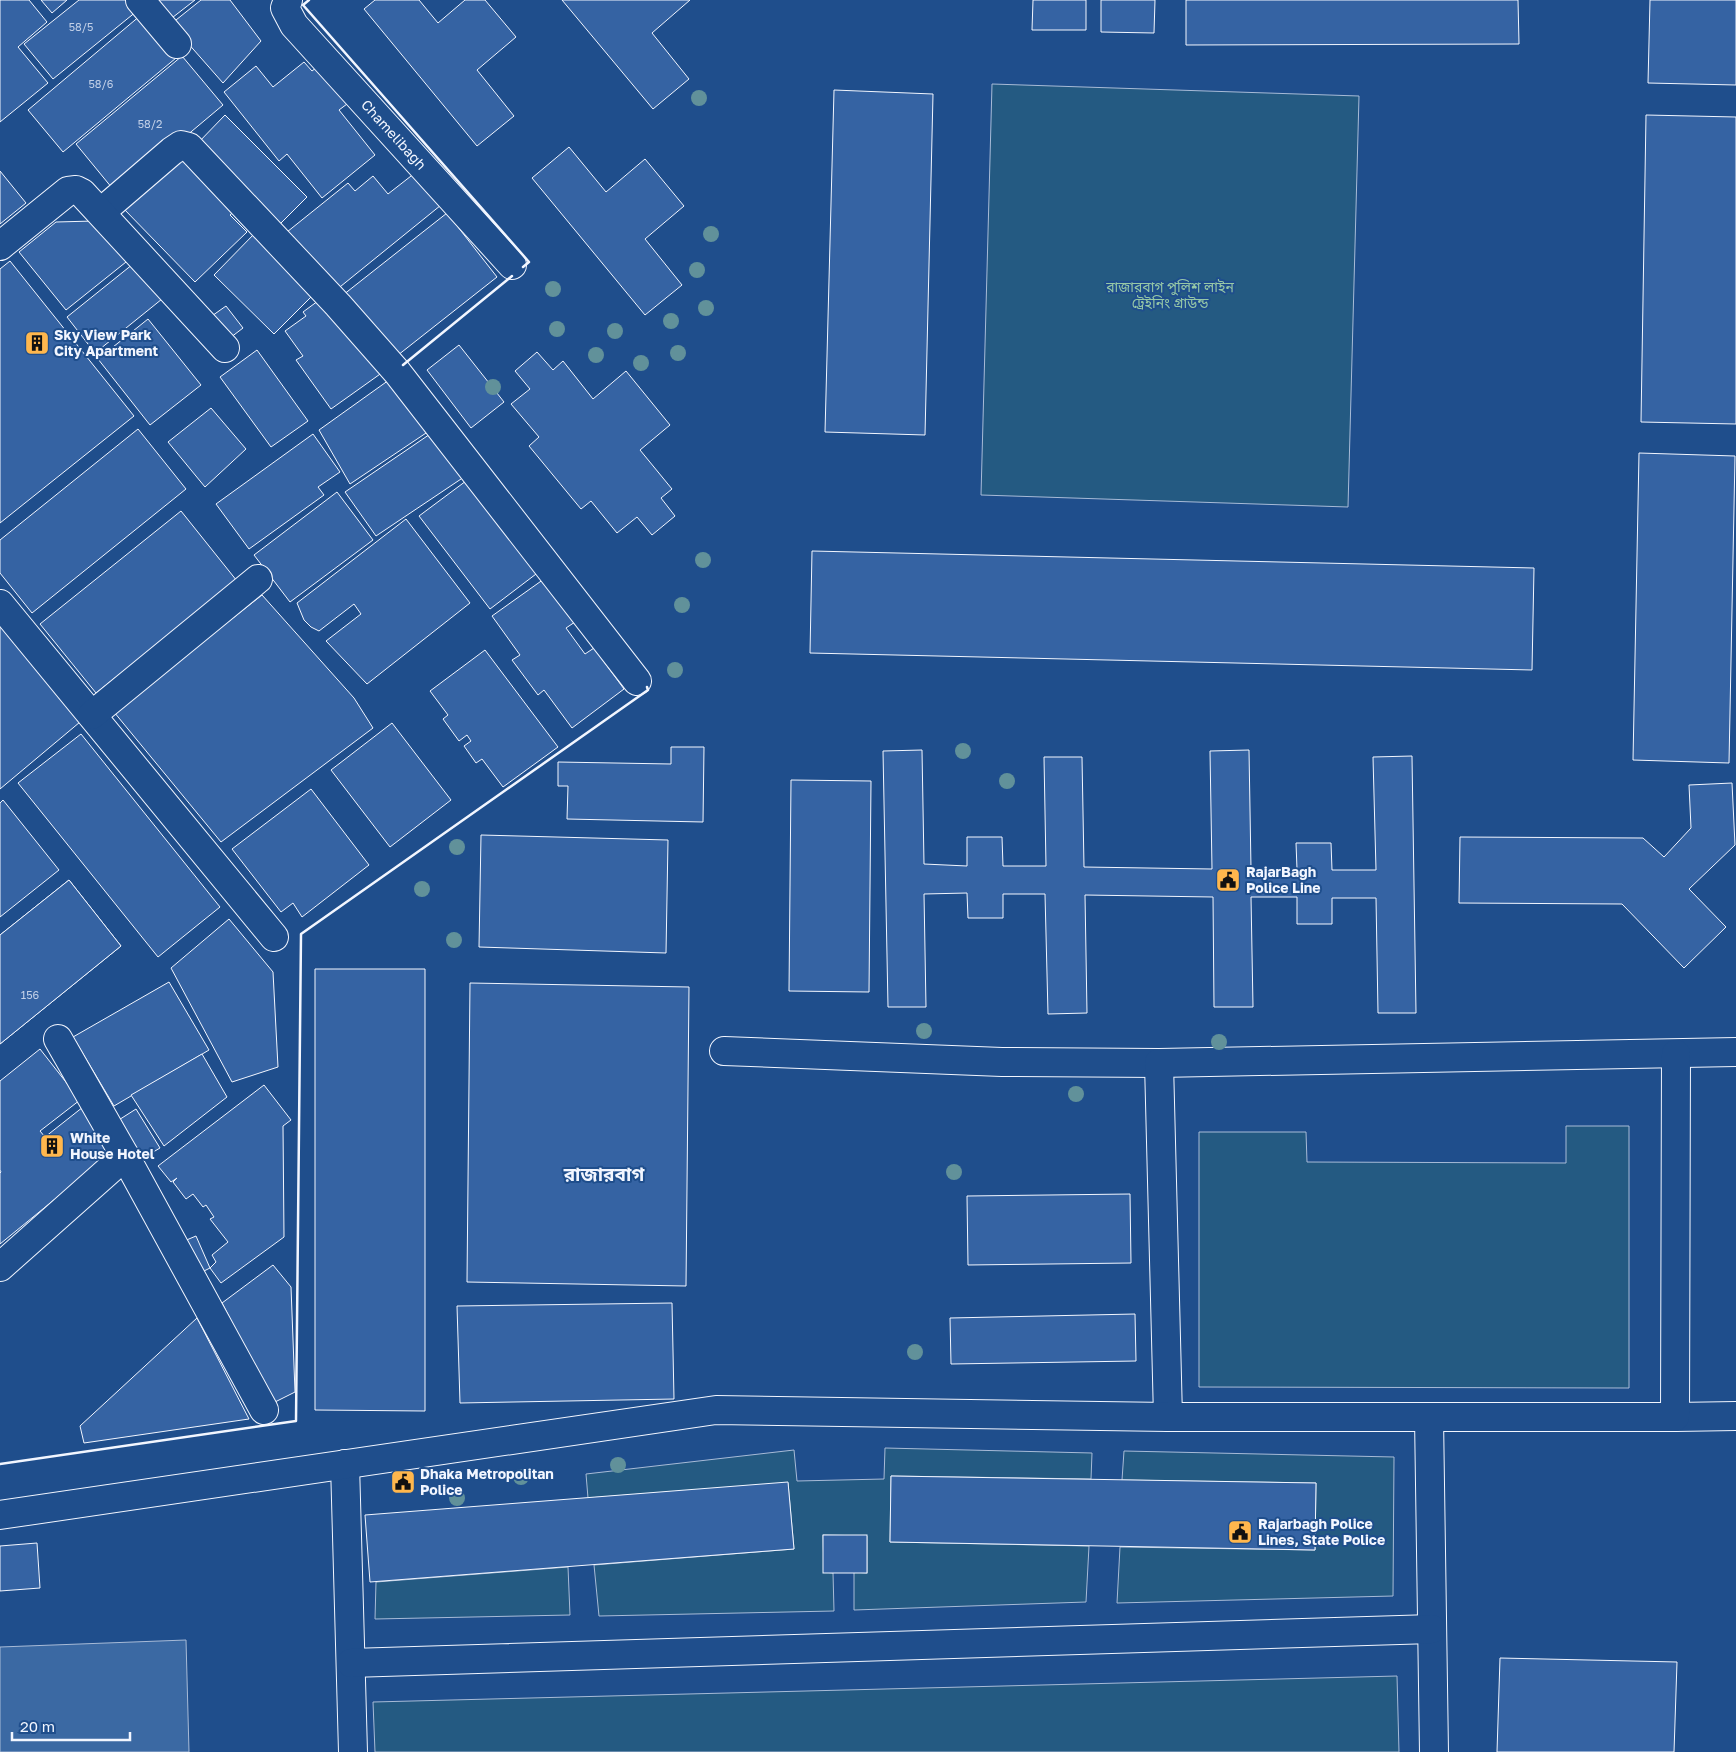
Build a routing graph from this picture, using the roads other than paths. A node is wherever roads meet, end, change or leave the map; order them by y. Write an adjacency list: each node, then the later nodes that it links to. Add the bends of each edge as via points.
1 (140, 0): 3 (street)
2 (288, 0): 6 (street, Chamelibagh, via 286,8 294,25)
3 (177, 44)
4 (101, 212): 5 (street, via 82,193 68,191); 7 (street); 10 (street, via 172,151 181,145 189,147 397,372)
5 (0, 246)
6 (512, 265)
7 (225, 348)
8 (258, 579): 11 (street)
9 (0, 604): 11 (street)
10 (637, 681)
11 (92, 714): 12 (street)
12 (274, 937)
13 (58, 1040): 18 (street)
14 (724, 1051): 17 (street, via 1002,1062)
15 (1736, 1052): 16 (street)
16 (1676, 1054): 17 (street); 24 (street)
17 (1159, 1063): 22 (street)
18 (125, 1156): 19 (street); 20 (street)
19 (0, 1267)
20 (264, 1410)
21 (1736, 1416): 24 (street)
22 (1168, 1417): 23 (street); 25 (street, via 716,1410)
23 (1429, 1417): 24 (street); 27 (street)
24 (1675, 1417)
25 (345, 1464): 26 (street); 28 (street)
26 (0, 1515)
27 (1432, 1628): 28 (street); 30 (street)
28 (351, 1663): 29 (street)
29 (353, 1752)
30 (1434, 1752)

